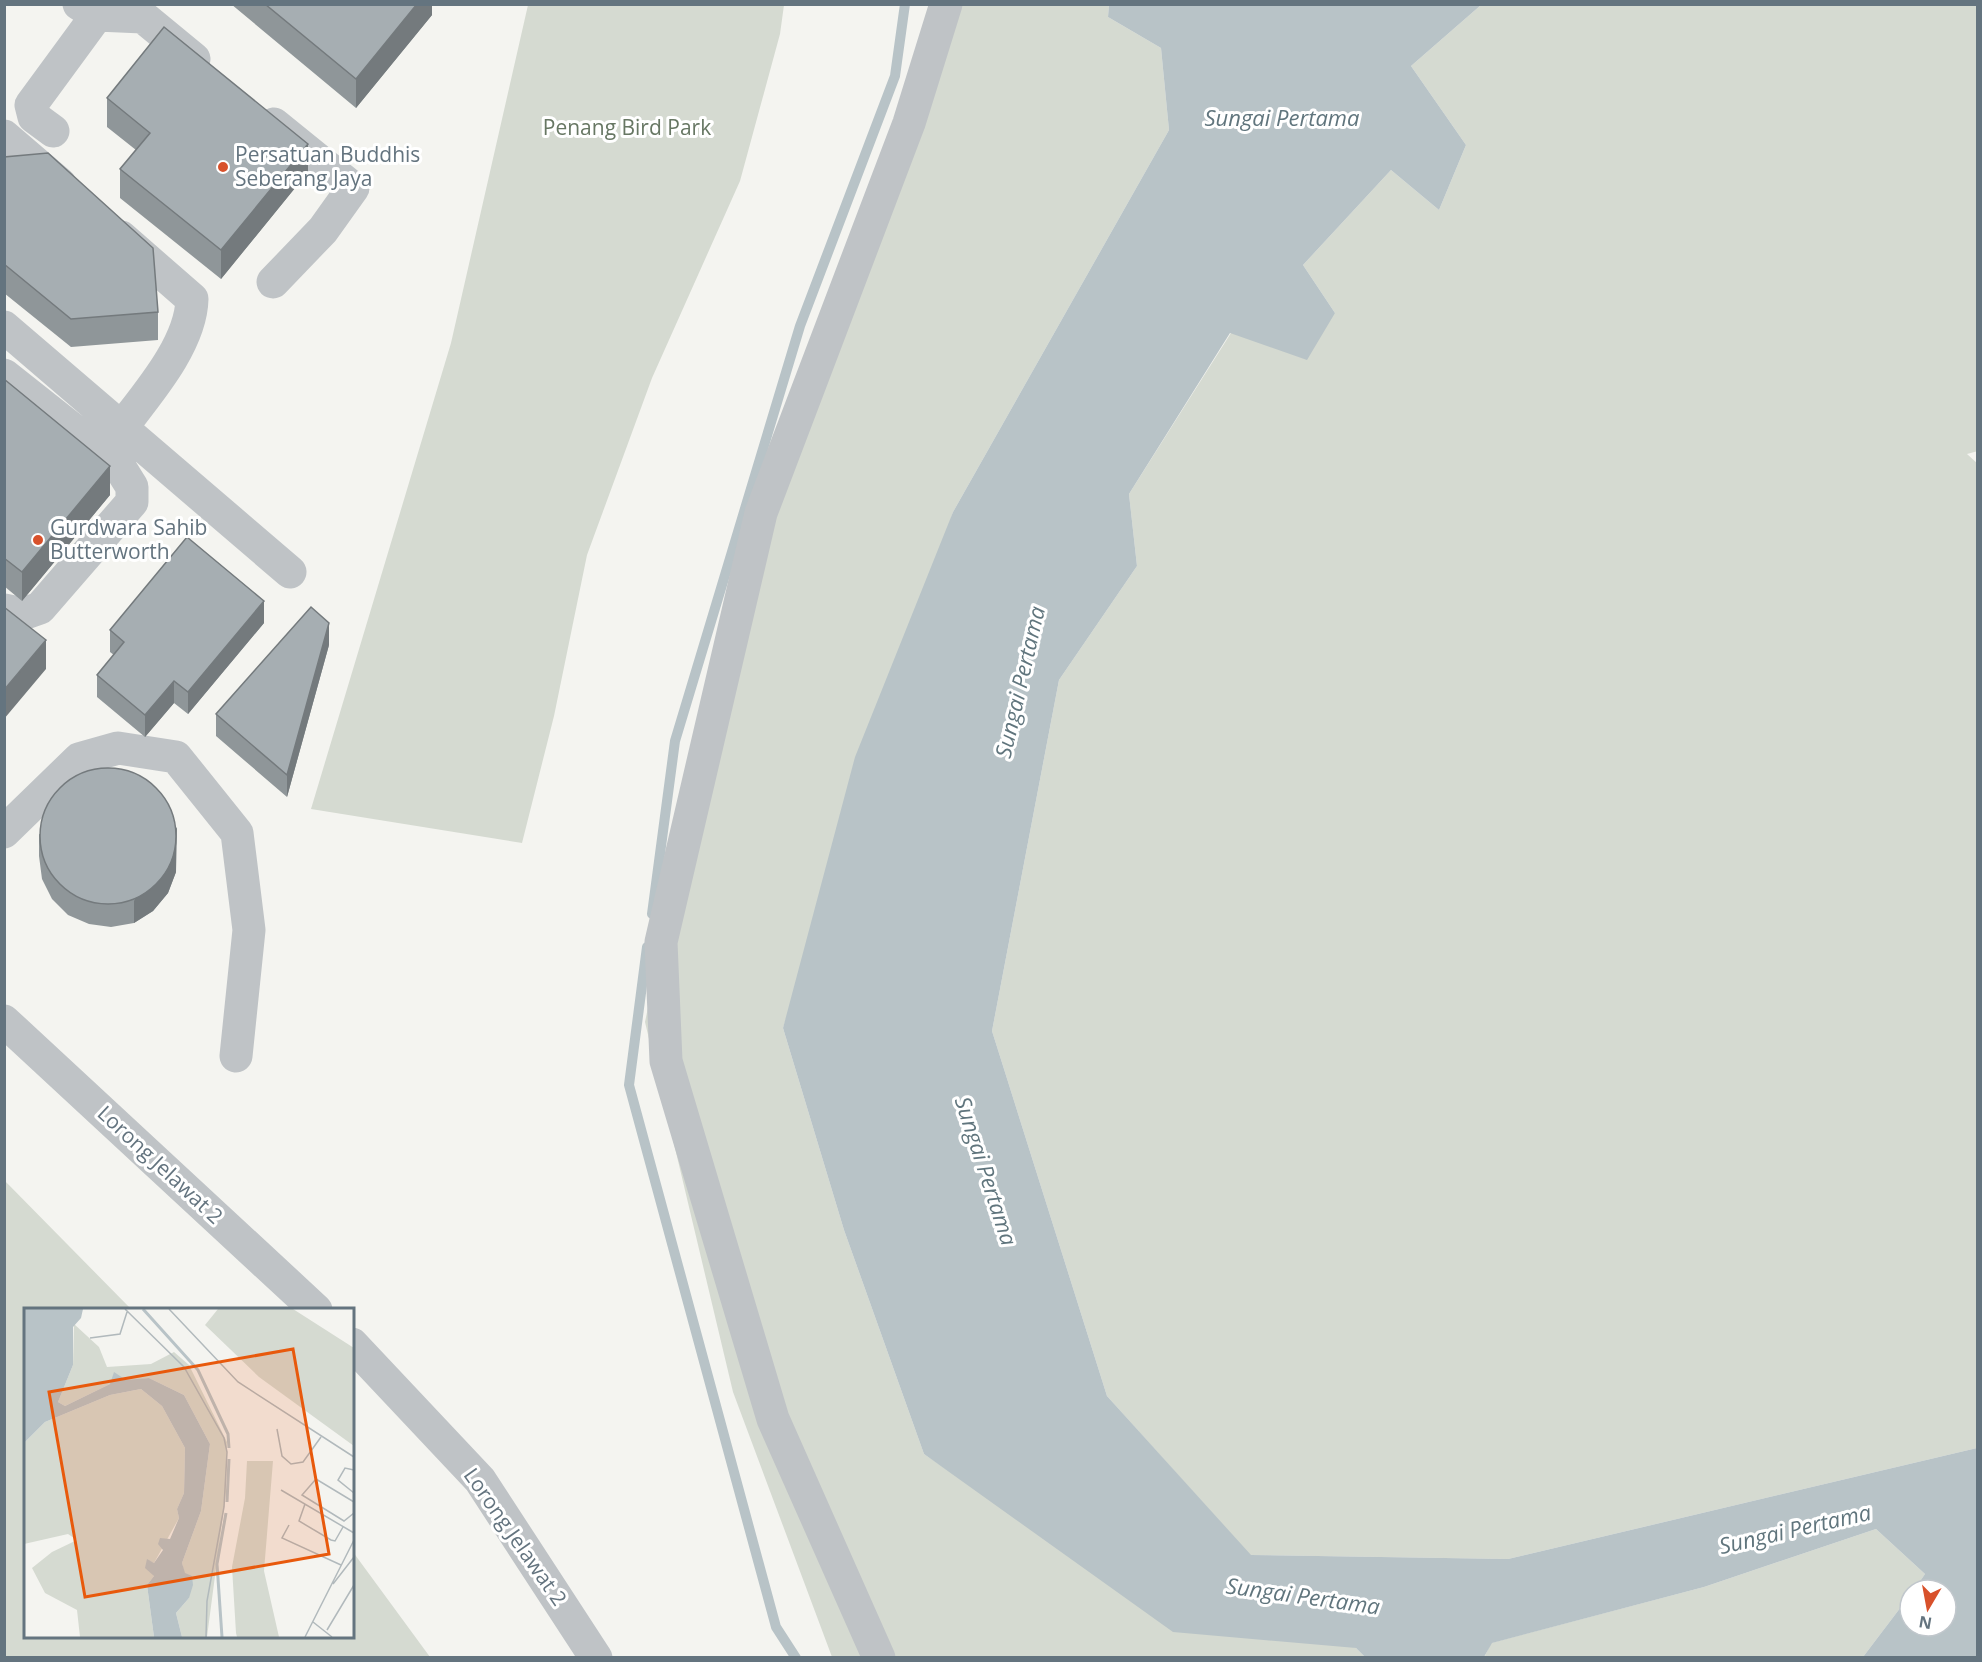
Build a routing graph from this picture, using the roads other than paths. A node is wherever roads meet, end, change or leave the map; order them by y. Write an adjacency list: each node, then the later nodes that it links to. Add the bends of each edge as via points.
1 (946, 4): 19 (street, via 909,123 761,513 661,942 666,1061 773,1419)
2 (88, 10): 3 (street, via 143,17); 5 (street, via 31,105 34,117)
3 (214, 75)
4 (250, 105): 7 (street, via 353,188 323,230)
5 (52, 131)
6 (4, 136): 10 (street, via 192,299 192,311 168,366)
7 (273, 282)
8 (4, 327): 10 (street)
9 (4, 375): 12 (street, via 119,466 132,487 132,502 40,608 23,614)
10 (122, 427): 11 (street)
11 (290, 572)
12 (4, 610)
13 (4, 832): 15 (street, via 79,759 118,748 176,757 237,833 249,930)
14 (4, 1021): 16 (street, Lorong Jelawat 2)
15 (236, 1056)
16 (314, 1308)
17 (354, 1346): 18 (street, Lorong Jelawat 2, via 480,1480)
18 (596, 1658)
19 (879, 1658)

